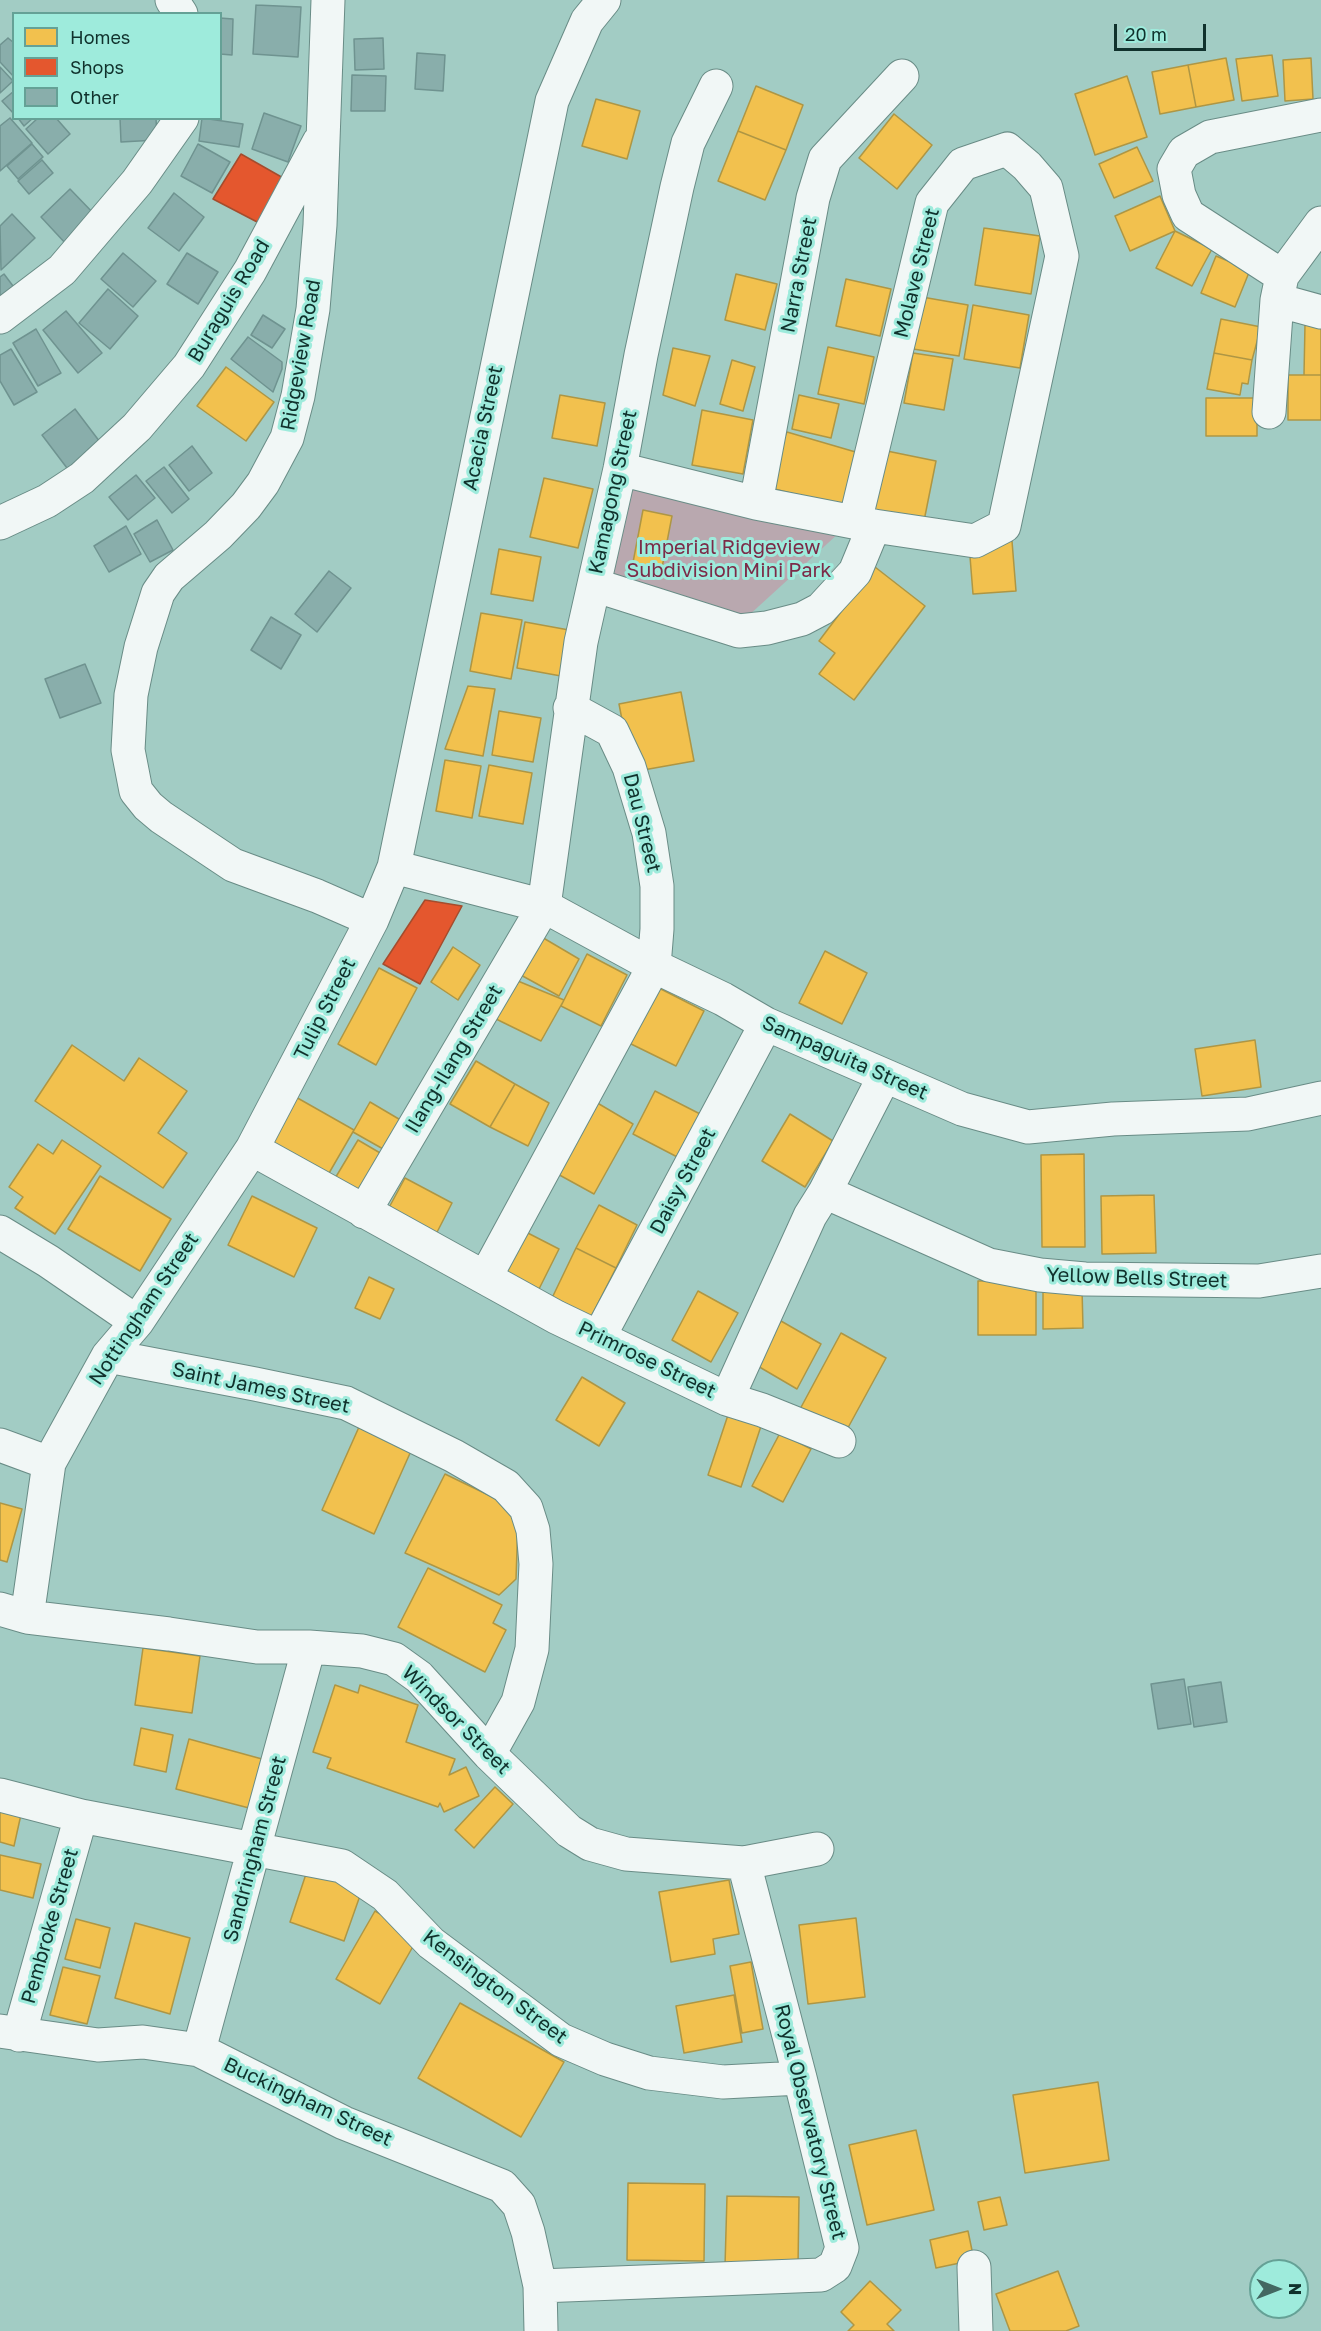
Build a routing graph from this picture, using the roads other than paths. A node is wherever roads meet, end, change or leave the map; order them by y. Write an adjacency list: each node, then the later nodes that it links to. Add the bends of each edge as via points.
1 (327, 0): 7 (street, Buraguis Road)
2 (604, 0): 19 (street, Acacia Street, via 587,21 552,101)
3 (902, 76): 14 (street, Narra Street, via 825,159 813,198)
4 (716, 86): 13 (street, Kamagong Street, via 688,142)
5 (1321, 115): 9 (street, via 1210,137 1184,152 1174,169 1188,215)
6 (181, 120): 11 (street, via 137,182 62,270)
7 (322, 135): 15 (street, Buraguis Road, via 250,271 189,366 137,427 82,478 47,501); 21 (street, Ridgeview Road, via 313,309 287,438 246,506 169,577 158,593 131,695 128,750 136,791 160,817 233,865)
8 (1321, 223): 9 (street)
9 (1280, 288): 10 (street); 12 (street)
10 (1321, 312)
11 (0, 317)
12 (1269, 412)
13 (620, 469): 14 (street); 17 (street, Kamagong Street)
14 (756, 503): 16 (street)
15 (0, 523)
16 (865, 524): 16 (street, Molave Street, via 932,203 963,164 1007,149 1046,189 1062,256 1004,526 975,541); 17 (street, via 855,572 821,609 802,619 767,628 739,631)
17 (594, 585): 18 (street, Kamagong Street)
18 (570, 708): 20 (street, Kamagong Street); 22 (street, Dau Street, via 612,731 629,767 649,833 657,886)
19 (394, 867): 20 (street, Sampaguita Street); 21 (street, Tulip Street)
20 (544, 906): 22 (street, Sampaguita Street); 28 (street, Ilang-Ilang Street)
21 (372, 920): 26 (street, Tulip Street)
22 (654, 966): 23 (street, Sampaguita Street); 31 (street)
23 (766, 1024): 24 (street, Sampaguita Street); 33 (street, Daisy Street)
24 (884, 1077): 25 (street, Sampaguita Street, via 962,1109 1028,1127 1248,1114); 27 (street, Primrose Street)
25 (1321, 1098)
26 (252, 1149): 28 (street, Primrose Street); 32 (street, Nottingham Street)
27 (825, 1192): 30 (street, Yellow Bells Street, via 989,1264 1040,1275 1259,1281); 35 (street, Primrose Street, via 810,1216)
28 (364, 1212): 31 (street, Primrose Street)
29 (0, 1232): 32 (street)
30 (1321, 1271)
31 (486, 1276): 33 (street, Primrose Street)
32 (137, 1322): 34 (street, Nottingham Street)
33 (599, 1337): 35 (street, Primrose Street)
34 (108, 1356): 38 (street, Nottingham Street); 41 (street, Saint James Street, via 346,1403 506,1486 526,1508 533,1530 536,1564 532,1649 518,1702)
35 (727, 1399): 36 (street)
36 (839, 1441)
37 (0, 1445): 38 (street)
38 (49, 1463): 39 (street, Nottingham Street)
39 (14, 1613): 40 (street, Windsor Street, via 257,1647)
40 (309, 1647): 41 (street, Windsor Street, via 362,1651 394,1659 419,1677); 44 (street, Sandringham Street)
41 (489, 1754): 46 (street, Windsor Street, via 569,1831 590,1844 626,1854)
42 (0, 1795): 43 (street, Kensington Street)
43 (81, 1816): 44 (street, Kensington Street); 47 (street, Pembroke Street)
44 (255, 1850): 48 (street, Sandringham Street); 49 (street, Kensington Street, via 342,1866 385,1895 431,1943 561,2040 605,2059 649,2073 723,2082)
45 (817, 1850): 46 (street, Windsor Street)
46 (744, 1863): 49 (street, Royal Observatory Street)
47 (9, 2033): 48 (street, Buckingham Street, via 98,2045 143,2042)
48 (199, 2050): 51 (street, Buckingham Street, via 344,2123 502,2186 519,2205)
49 (800, 2078): 51 (street, Royal Observatory Street, via 842,2248 835,2266 821,2275)
50 (974, 2267): 53 (street)
51 (540, 2286): 52 (street, Buckingham Street)
52 (541, 2331)
53 (976, 2331)

